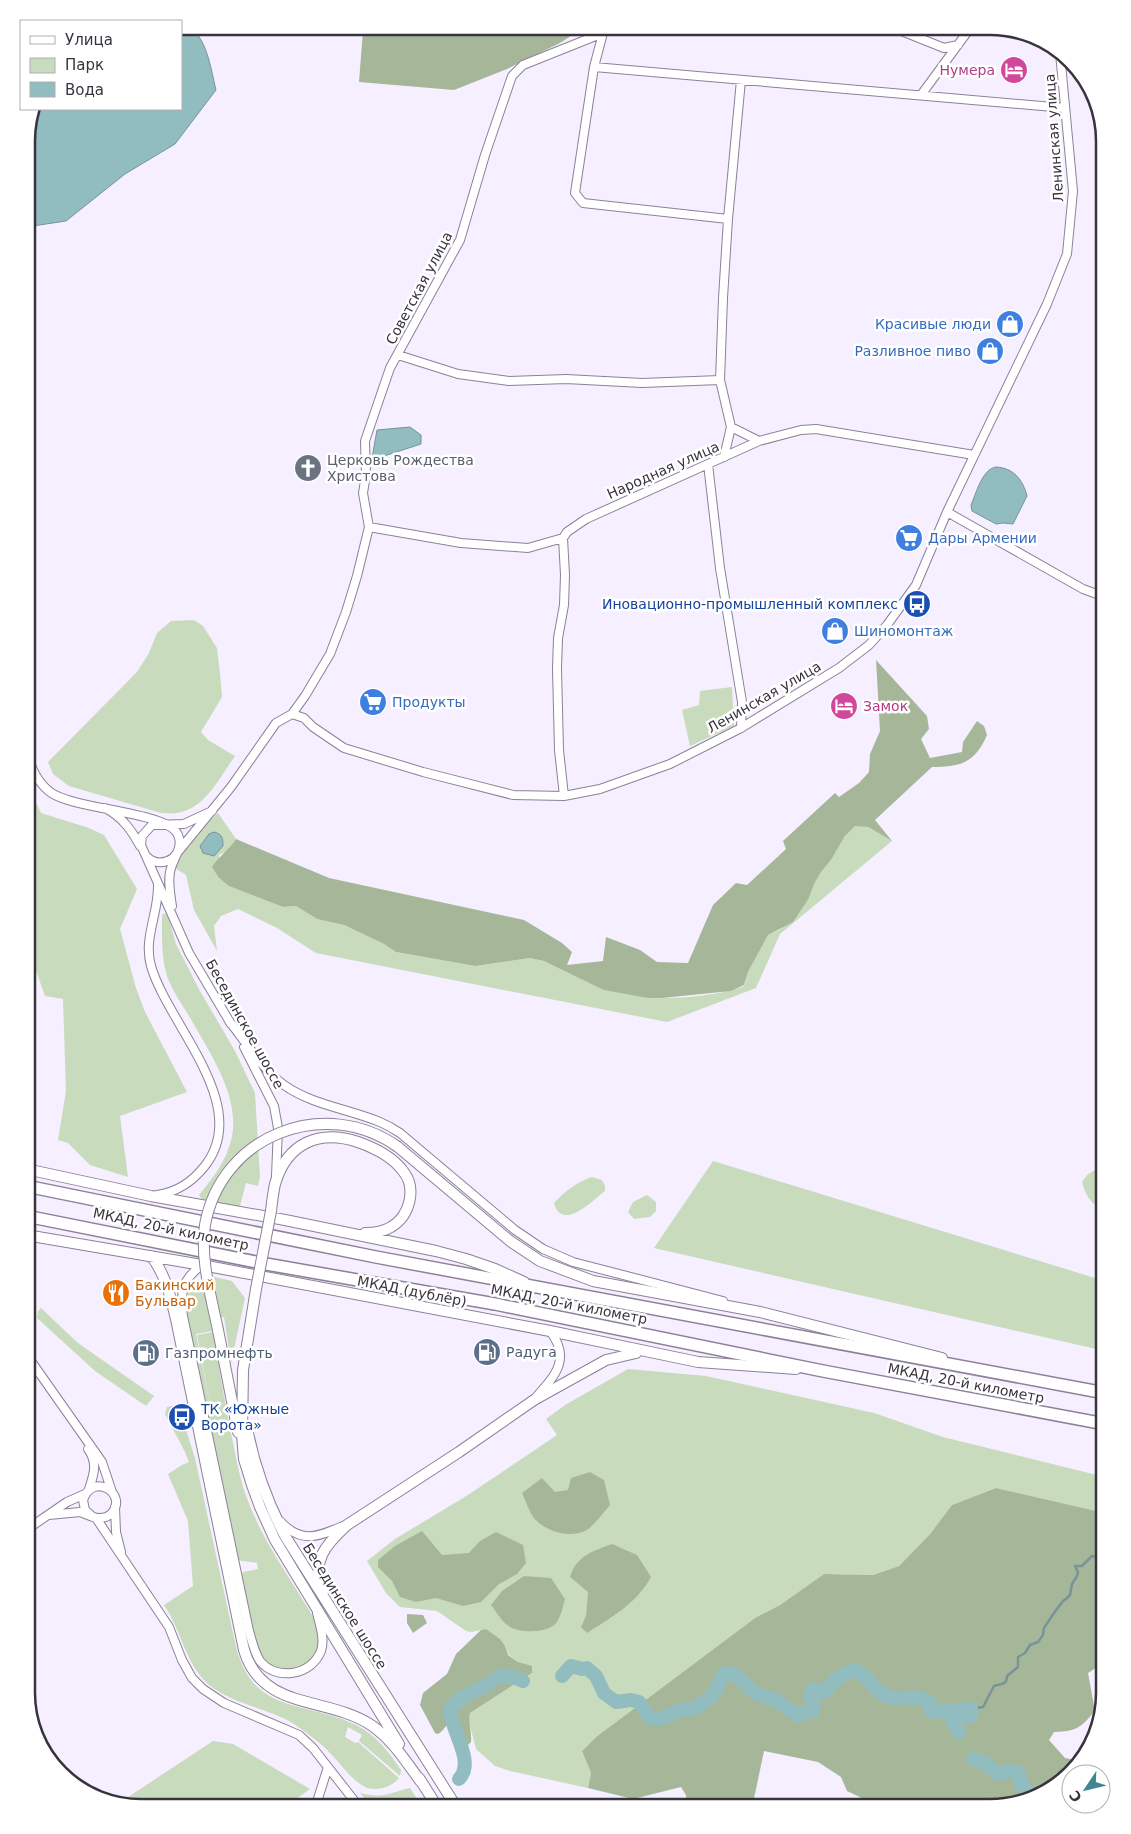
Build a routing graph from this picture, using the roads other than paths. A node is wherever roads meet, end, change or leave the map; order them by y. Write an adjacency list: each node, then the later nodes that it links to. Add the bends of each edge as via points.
1 (595, 35): 12 (street, Советская улица, via 523,65 512,76 460,240)
2 (601, 35): 7 (street)
3 (912, 35): 5 (street, via 944,48 958,46)
4 (965, 35): 5 (street)
5 (962, 40): 9 (street)
6 (1061, 62): 10 (street, Ленинская улица)
7 (594, 67): 8 (street); 11 (street, via 575,193 578,198 583,203)
8 (741, 80): 9 (street); 11 (street)
9 (921, 95): 10 (street)
10 (1065, 108): 16 (street, Ленинская улица, via 1072,191 1067,254 1047,304)
11 (728, 219): 13 (street)
12 (398, 355): 13 (street, via 458,374 509,381 566,379 642,383); 20 (street, Советская улица, via 390,368 364,441 366,474 363,493)
13 (720, 380): 14 (street)
14 (731, 427): 15 (street); 17 (street)
15 (759, 441): 16 (street, Народная улица, via 816,429); 17 (street, Народная улица)
16 (974, 455): 19 (street, Ленинская улица)
17 (724, 457): 18 (street, Народная улица)
18 (708, 464): 21 (street, Народная улица, via 586,519); 24 (street, via 720,568 742,702)
19 (947, 512): 22 (street); 24 (street, Ленинская улица, via 916,586 869,645)
20 (369, 527): 21 (street, Народная улица, via 462,543 528,548); 23 (street, via 349,603 330,654)
21 (563, 538): 26 (street, via 564,605 557,669)
22 (1096, 594)
23 (292, 714): 26 (street, Ленинская улица, via 304,718 344,748 423,772 513,795); 28 (street, via 276,723)
24 (742, 728): 26 (street, Ленинская улица, via 670,764 600,789)
25 (35, 775): 27 (street, via 53,794)
26 (564, 796)
27 (105, 808): 29 (street); 30 (street, Бесединское шоссе, via 122,818)
28 (212, 811): 29 (street, via 186,823); 31 (street)
29 (162, 823): 30 (street, via 144,831); 31 (street, via 172,827 178,835 180,845)
30 (142, 851): 31 (street, via 149,859 158,862 168,861); 32 (street, Бесединское шоссе)
31 (176, 854): 33 (street, Бесединское шоссе, via 169,885)
32 (158, 882): 33 (street, Бесединское шоссе); 38 (street, via 148,951 151,967 211,1082 219,1106 220,1124 208,1162 196,1177 170,1193)
33 (178, 927): 34 (street, Бесединское шоссе, via 189,953)
34 (229, 1021): 36 (street, Бесединское шоссе, via 274,1106 278,1128); 45 (street, via 272,1075 284,1085 296,1093 382,1122 400,1133 515,1230 543,1249 573,1262)
35 (35, 1172): 38 (main road)
36 (275, 1184): 40 (main road, via 289,1156 309,1140 342,1138 383,1153 408,1179 411,1192 407,1210 391,1227 372,1233); 54 (main road, Бесединское шоссе, bridge, via 244,1355)
37 (35, 1188): 44 (highway, МКАД, 20-й километр, via 376,1257)
38 (151, 1196): 40 (main road)
39 (35, 1218): 50 (highway, МКАД, 20-й километр, via 266,1264 495,1304)
40 (349, 1233): 44 (main road, via 466,1259)
41 (35, 1237): 42 (main road, МКАД (дублёр))
42 (151, 1256): 43 (main road, МКАД (дублёр)); 69 (main road, via 162,1274 176,1319 244,1650 251,1668 261,1681 284,1696 357,1717 372,1726 388,1739)
43 (202, 1265): 46 (main road, МКАД (дублёр)); 66 (street, via 183,1287 183,1316 248,1632 255,1653 265,1666 277,1673 289,1674 313,1664 321,1652 323,1637)
44 (528, 1284): 49 (highway, МКАД, 20-й километр)
45 (760, 1312): 49 (main road); 56 (main road, bridge, via 593,1281 540,1261 510,1241 390,1142 362,1129 310,1124 281,1132 266,1138 236,1162 215,1193 205,1225 205,1266)
46 (550, 1331): 47 (main road, МКАД (дублёр)); 53 (street, via 559,1346 558,1369)
47 (644, 1352): 50 (main road, МКАД (дублёр), via 698,1362); 53 (main road, via 606,1360)
48 (35, 1367): 58 (street, via 102,1462)
49 (987, 1370): 52 (highway, МКАД, 20-й километр)
50 (823, 1371): 55 (highway, МКАД, 20-й километр)
51 (35, 1375): 57 (street, via 92,1456 94,1473)
52 (1096, 1391)
53 (534, 1400): 64 (main road)
54 (243, 1405): 56 (main road, Бесединское шоссе); 60 (main road, Бесединское шоссе, via 258,1473)
55 (1096, 1422)
56 (244, 1459): 66 (main road, Бесединское шоссе, via 275,1540)
57 (87, 1492): 58 (street, via 99,1486); 61 (street); 62 (street, via 84,1505)
58 (112, 1492): 59 (street)
59 (115, 1508): 62 (street, via 105,1517); 65 (street)
60 (272, 1512): 64 (street, via 295,1534 307,1537 320,1536); 67 (main road, Бесединское шоссе)
61 (49, 1515): 62 (street, via 80,1512); 63 (street)
62 (94, 1518): 65 (street)
63 (35, 1524)
64 (347, 1525): 67 (main road, via 333,1538 320,1559 318,1573)
65 (122, 1556): 68 (street, via 169,1627 192,1678 224,1703 299,1735)
66 (313, 1602): 69 (main road, Бесединское шоссе)
67 (331, 1608): 73 (main road, Бесединское шоссе)
68 (328, 1767): 70 (street); 71 (street)
69 (421, 1782): 72 (main road, Бесединское шоссе)
70 (318, 1799)
71 (353, 1799)
72 (432, 1799)
73 (451, 1799)

